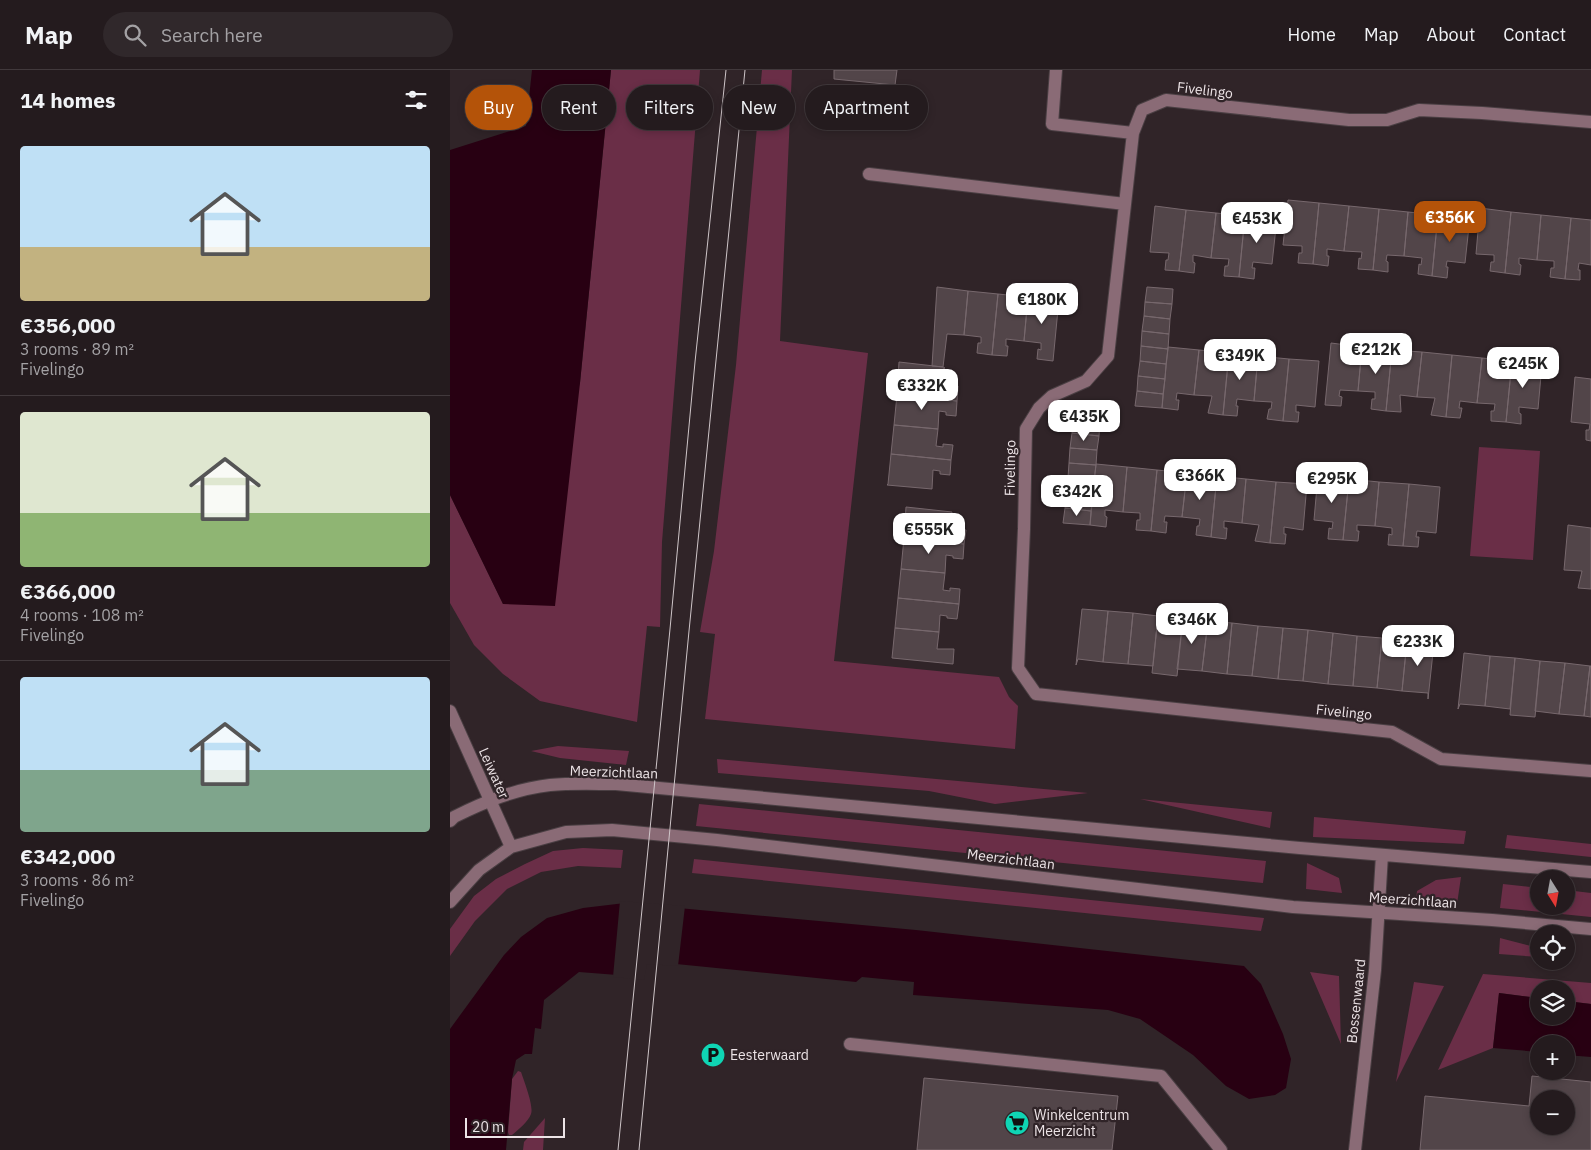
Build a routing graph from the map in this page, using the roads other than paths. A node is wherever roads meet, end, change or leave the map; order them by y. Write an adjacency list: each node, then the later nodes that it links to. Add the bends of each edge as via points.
1 (1056, 70): 3 (street, via 1052,124)
2 (1591, 122): 3 (street, Fivelingo, via 1419,110 1387,120 1350,120 1166,100 1142,110)
3 (1133, 133): 5 (street, Fivelingo)
4 (869, 174): 5 (street)
5 (1125, 204): 7 (street, Fivelingo, via 1108,356 1086,381 1052,396 1039,408 1026,429 1018,668 1036,694 1392,732 1441,759)
6 (450, 711): 8 (street, Leiwater)
7 (1591, 772)
8 (490, 800): 9 (street, Meerzichtlaan); 10 (street, Leiwater); 11 (street, Meerzichtlaan, via 550,785 616,784)
9 (450, 821)
10 (511, 847): 13 (street, Meerzichtlaan, via 479,870); 14 (street, Meerzichtlaan, via 566,832 612,830 1294,907)
11 (1382, 854): 12 (street, Meerzichtlaan); 14 (street, Bossenwaard)
12 (1591, 872)
13 (450, 902)
14 (1378, 913): 15 (street, Meerzichtlaan); 18 (street, Bossenwaard, via 1375,970)
15 (1591, 929)
16 (850, 1044): 17 (street, via 1161,1076)
17 (1221, 1150)
18 (1355, 1150)

